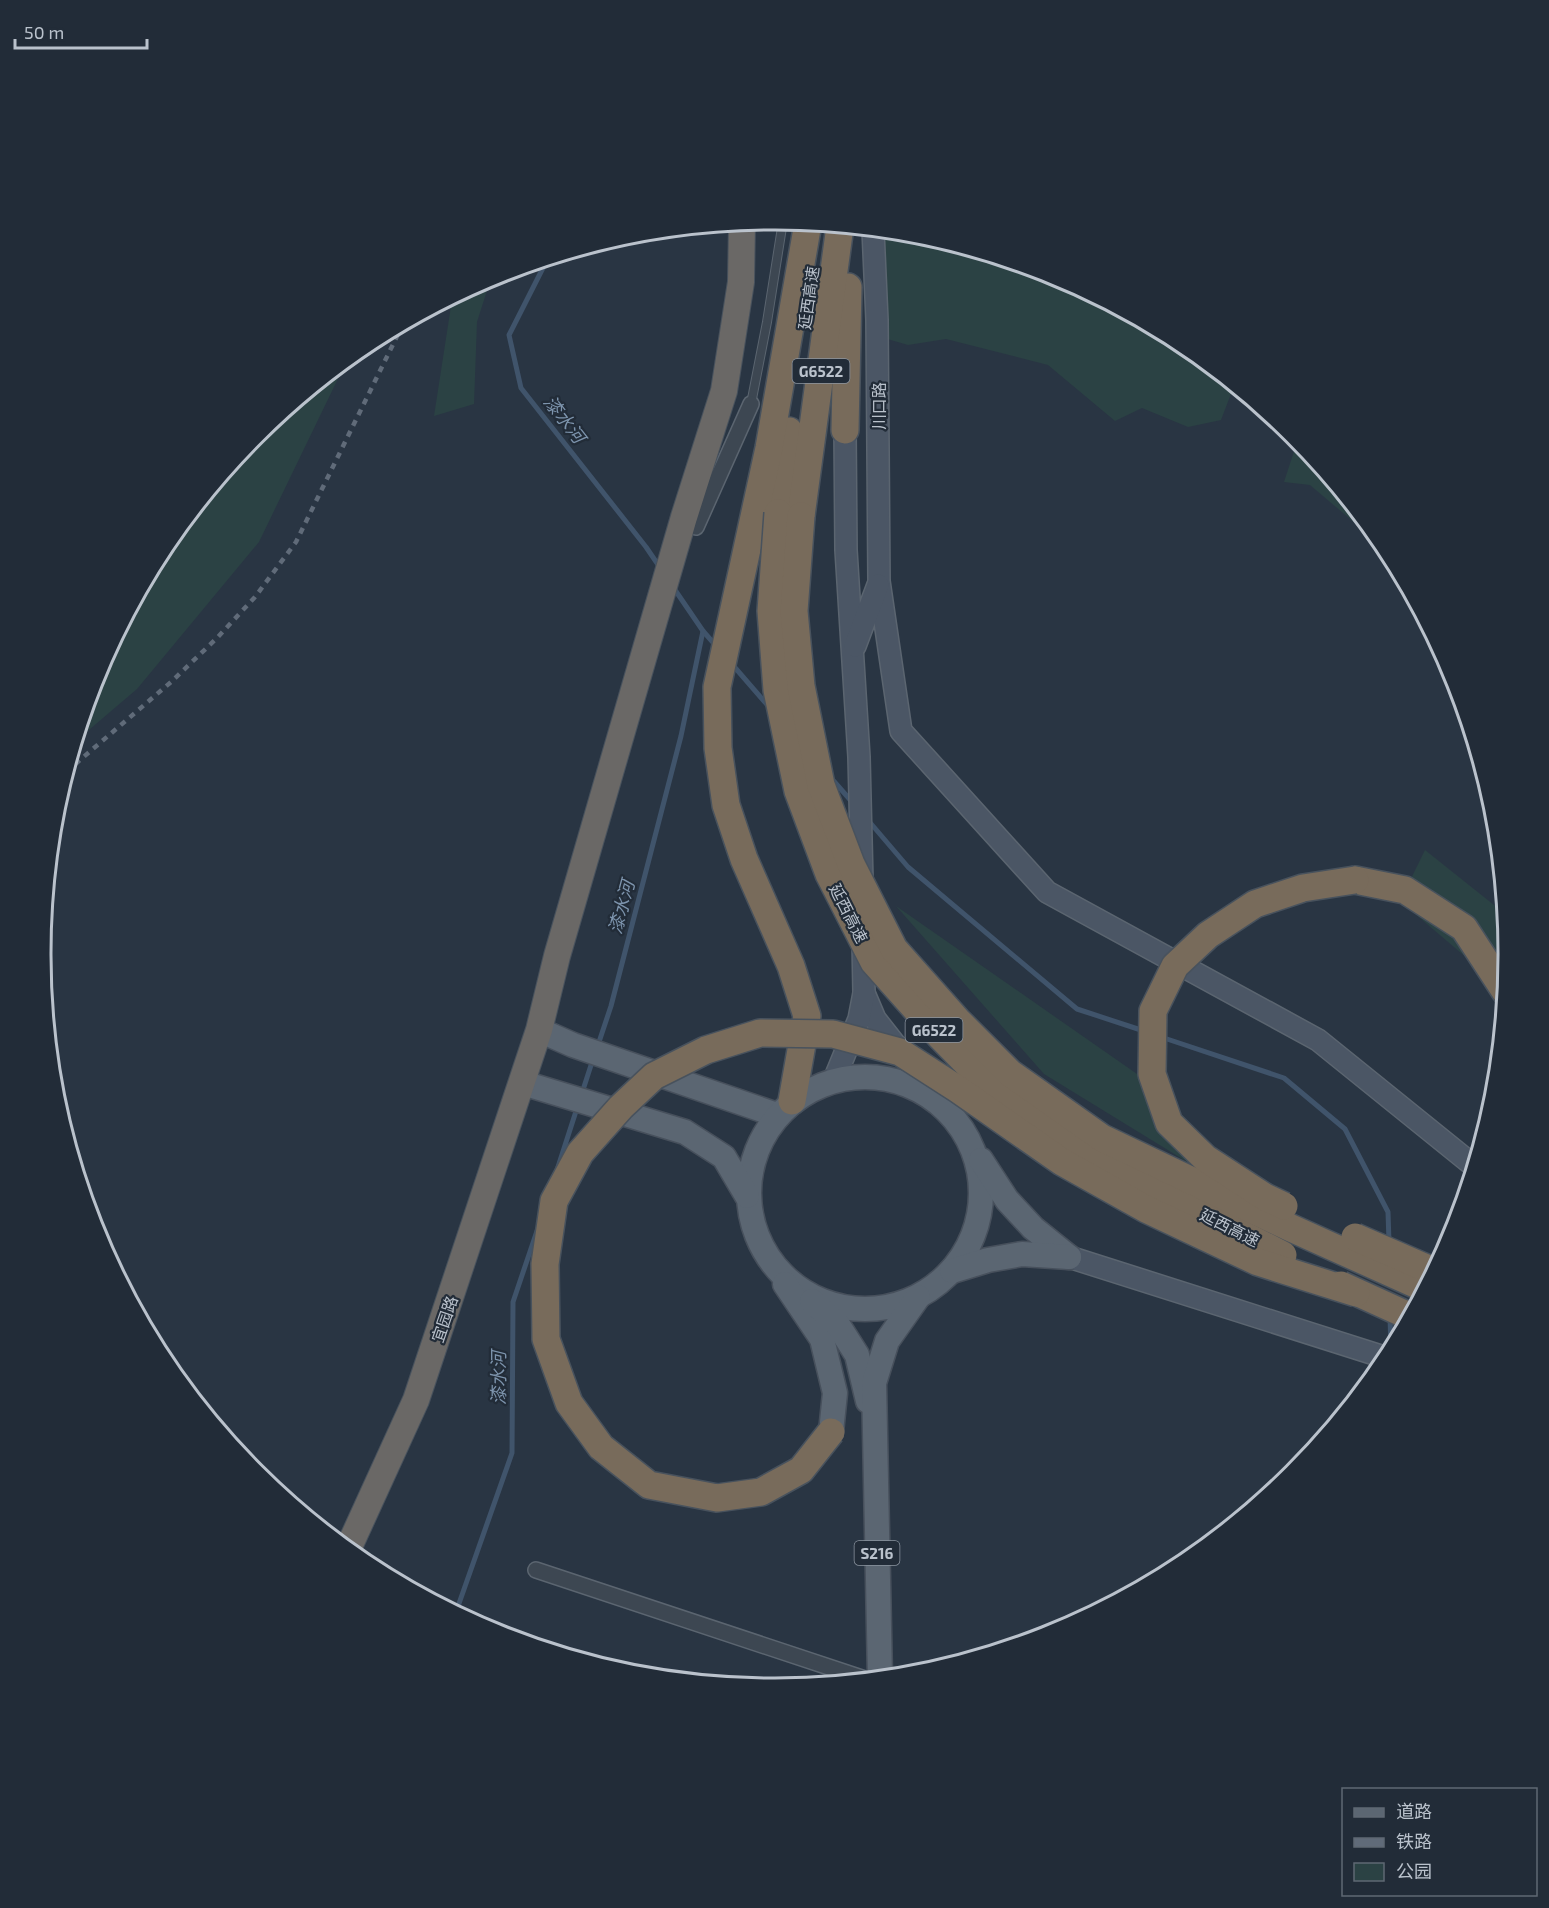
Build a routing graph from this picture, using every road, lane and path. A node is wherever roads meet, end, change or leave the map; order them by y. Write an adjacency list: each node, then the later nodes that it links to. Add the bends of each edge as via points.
1 (782, 230): 9 (lane)
2 (742, 231): 15 (highway, via 741,282 724,391 684,517)
3 (757, 231): 12 (highway, via 742,367)
4 (807, 231): 21 (highway, via 769,448 717,687 718,748 726,805 807,1016)
5 (816, 232): 11 (highway, 延西高速 / G6522)
6 (839, 234): 11 (highway, 延西高速 / G6522)
7 (849, 235): 10 (highway)
8 (873, 238): 13 (main road, 川口路)
9 (751, 404): 12 (street)
10 (845, 430): 14 (main road)
11 (790, 514): 30 (highway, 延西高速 / G6522, bridge, via 801,686 821,785 851,864 894,949 1010,1073 1102,1138); 32 (highway, 延西高速 / G6522, bridge, via 771,611 777,690 798,791 829,874 874,962 993,1090 1070,1141)
12 (696, 527): 15 (highway)
13 (879, 582): 14 (main road); 24 (main road, via 900,731 1047,892 1318,1040)
14 (852, 654): 17 (main road, via 859,757)
15 (564, 958): 18 (highway, 宜园路)
16 (1497, 979): 28 (highway, bridge, via 1464,928 1405,890 1355,880 1303,888 1255,904 1208,935 1175,966 1153,1011 1152,1074 1169,1123 1205,1158 1265,1197)
17 (864, 993): 19 (main road, via 859,1019); 22 (main road, via 875,1019)
18 (539, 1030): 20 (highway, 宜园路); 21 (main road, via 714,1092)
19 (834, 1080): 21 (main road, via 812,1089); 22 (main road, via 874,1076 912,1086)
20 (523, 1083): 25 (main road, via 686,1132 724,1156); 38 (highway, 宜园路, via 416,1400)
21 (785, 1108): 25 (main road, via 760,1139 750,1167)
22 (945, 1108): 23 (main road)
23 (973, 1147): 27 (main road, via 1007,1200 1033,1228); 29 (main road, via 981,1179 980,1212 970,1244)
24 (1467, 1161)
25 (747, 1196): 26 (main road, via 752,1226)
26 (765, 1255): 31 (main road); 37 (main road, via 822,1339 835,1393)
27 (1069, 1257): 29 (main road, via 1022,1254); 35 (main road)
28 (1426, 1268)
29 (952, 1271): 33 (main road)
30 (1417, 1285)
31 (802, 1292): 33 (main road, via 829,1304 859,1310 890,1307); 36 (main road, via 838,1325 857,1355)
32 (1356, 1293): 34 (highway, 延西高速 / G6522, bridge); 37 (highway, bridge, via 1258,1262 1146,1209 1062,1162 900,1052 833,1034 760,1033 706,1050 654,1077 580,1153 554,1201 545,1264 546,1339 569,1403 601,1447 649,1485 717,1498 761,1491 801,1470)
33 (918, 1297): 36 (main road, via 887,1341 874,1383)
34 (1402, 1313)
35 (1377, 1355)
36 (874, 1428): 40 (main road, S216 / S216)
37 (831, 1432)
38 (352, 1541)
39 (536, 1570): 41 (street)
40 (880, 1669)
41 (848, 1673)

